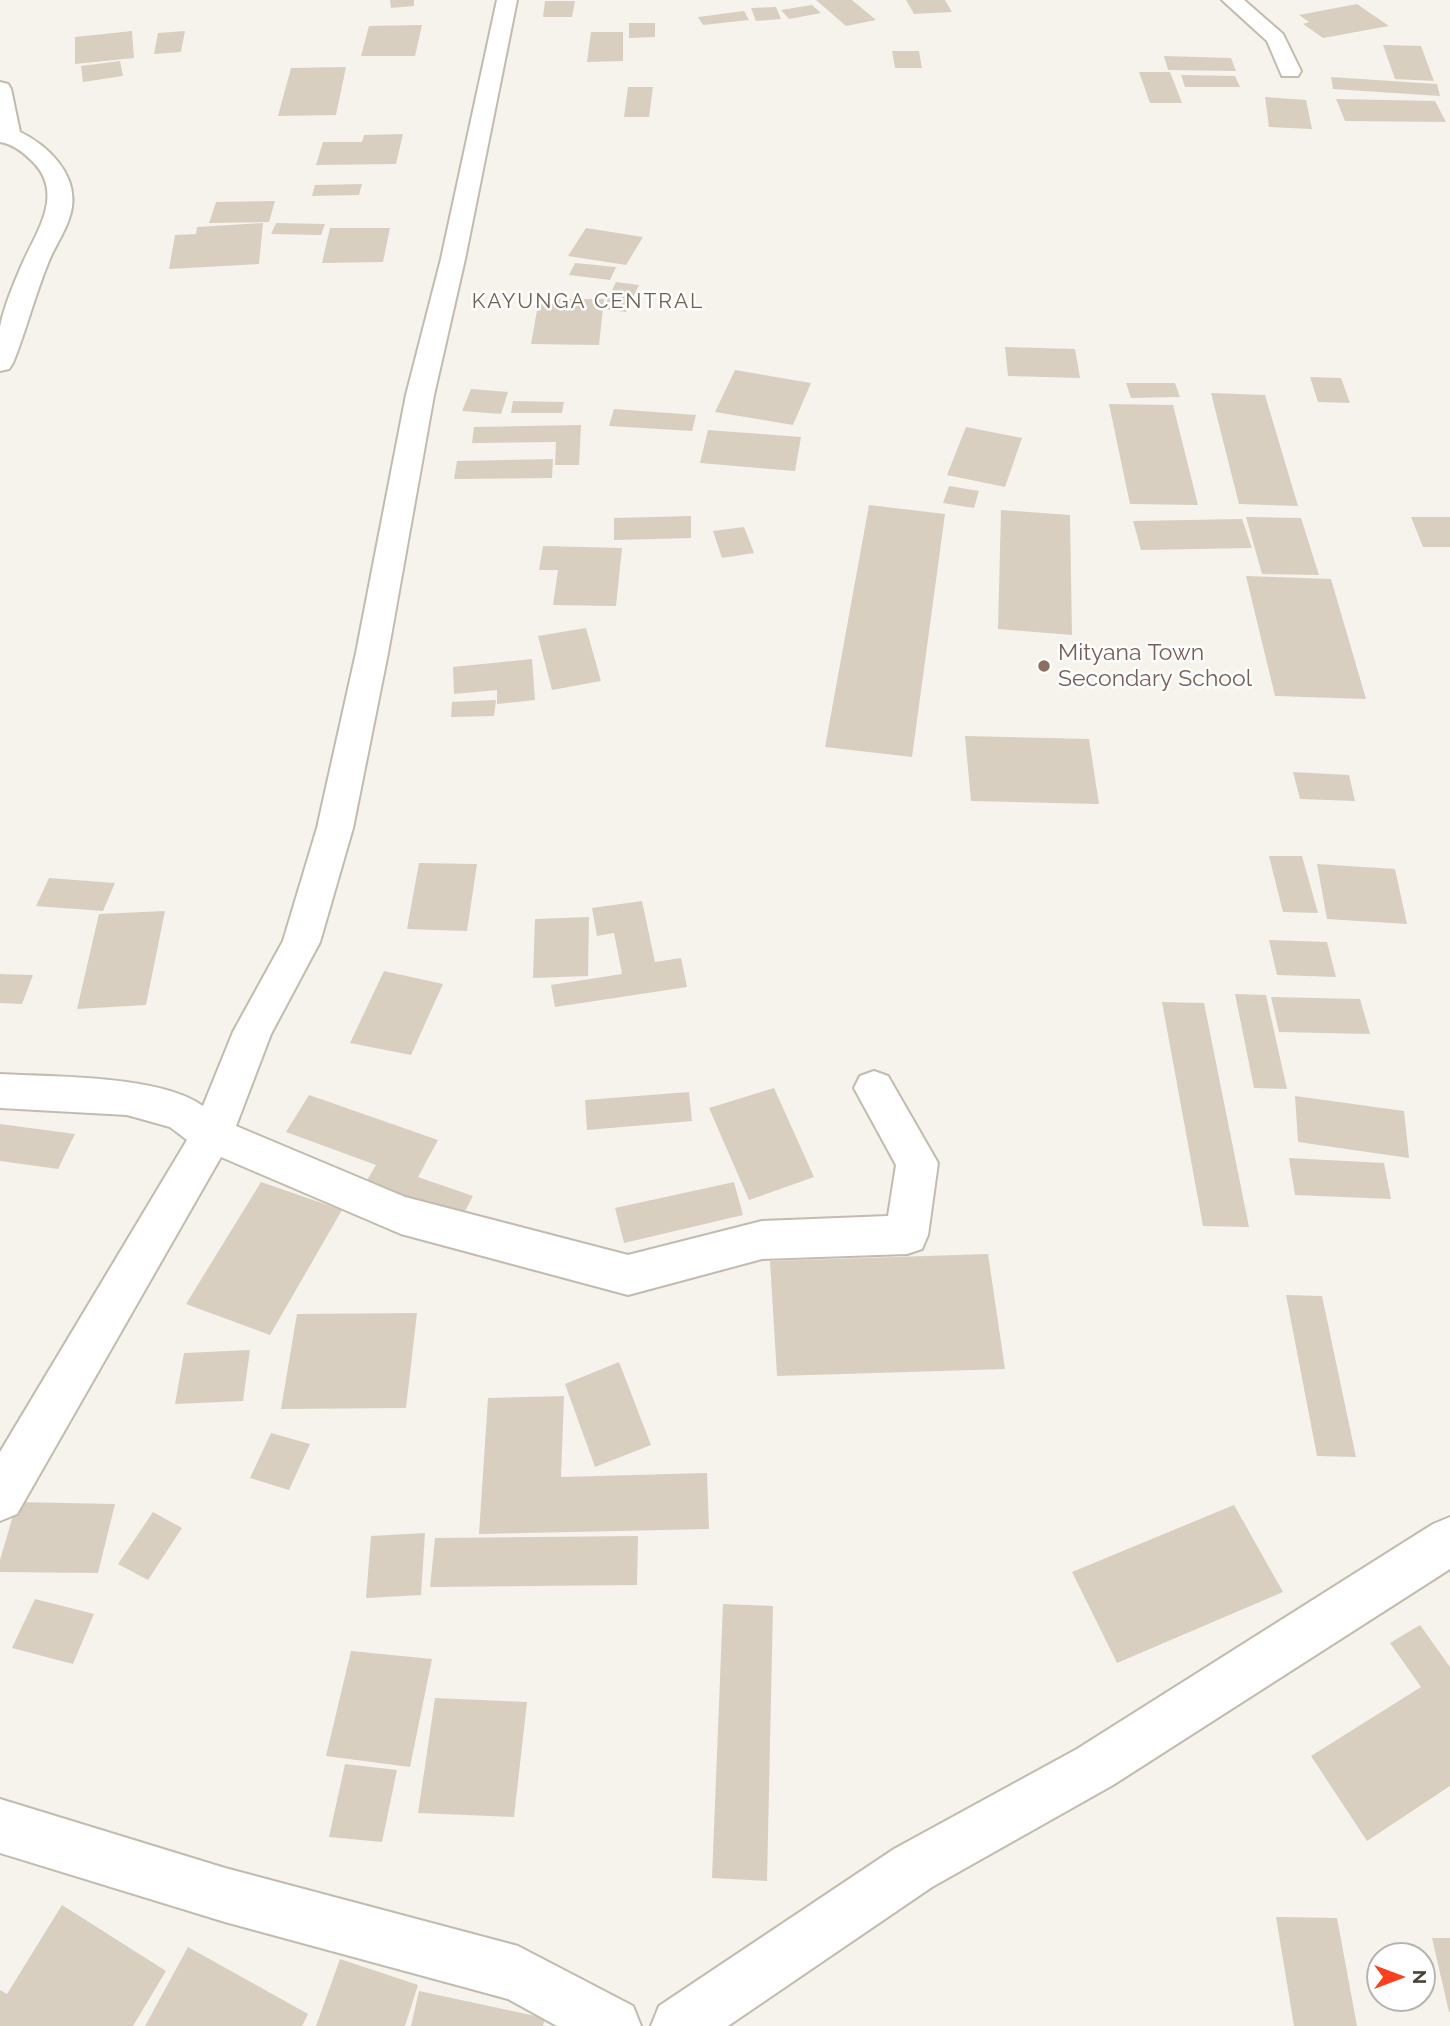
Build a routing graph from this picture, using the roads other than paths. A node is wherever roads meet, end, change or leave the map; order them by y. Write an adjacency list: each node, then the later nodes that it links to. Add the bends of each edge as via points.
1 (507, 0): 9 (street, via 420,395 335,828 302,942 252,1032)
2 (1232, 0): 3 (street, via 1276,38)
3 (1290, 71)
4 (0, 89): 5 (street)
5 (5, 136): 6 (street, via 42,156 59,186 60,206)
6 (0, 363)
7 (874, 1088): 9 (street, via 917,1163 907,1235 762,1240 628,1275 401,1215)
8 (0, 1091): 9 (street, via 127,1098 182,1113)
9 (212, 1135): 10 (street)
10 (0, 1497)
11 (1450, 1541): 14 (street, via 1095,1767 913,1868)
12 (0, 1826): 13 (street, via 225,1895 518,1974)
13 (613, 2026)
14 (679, 2026)

